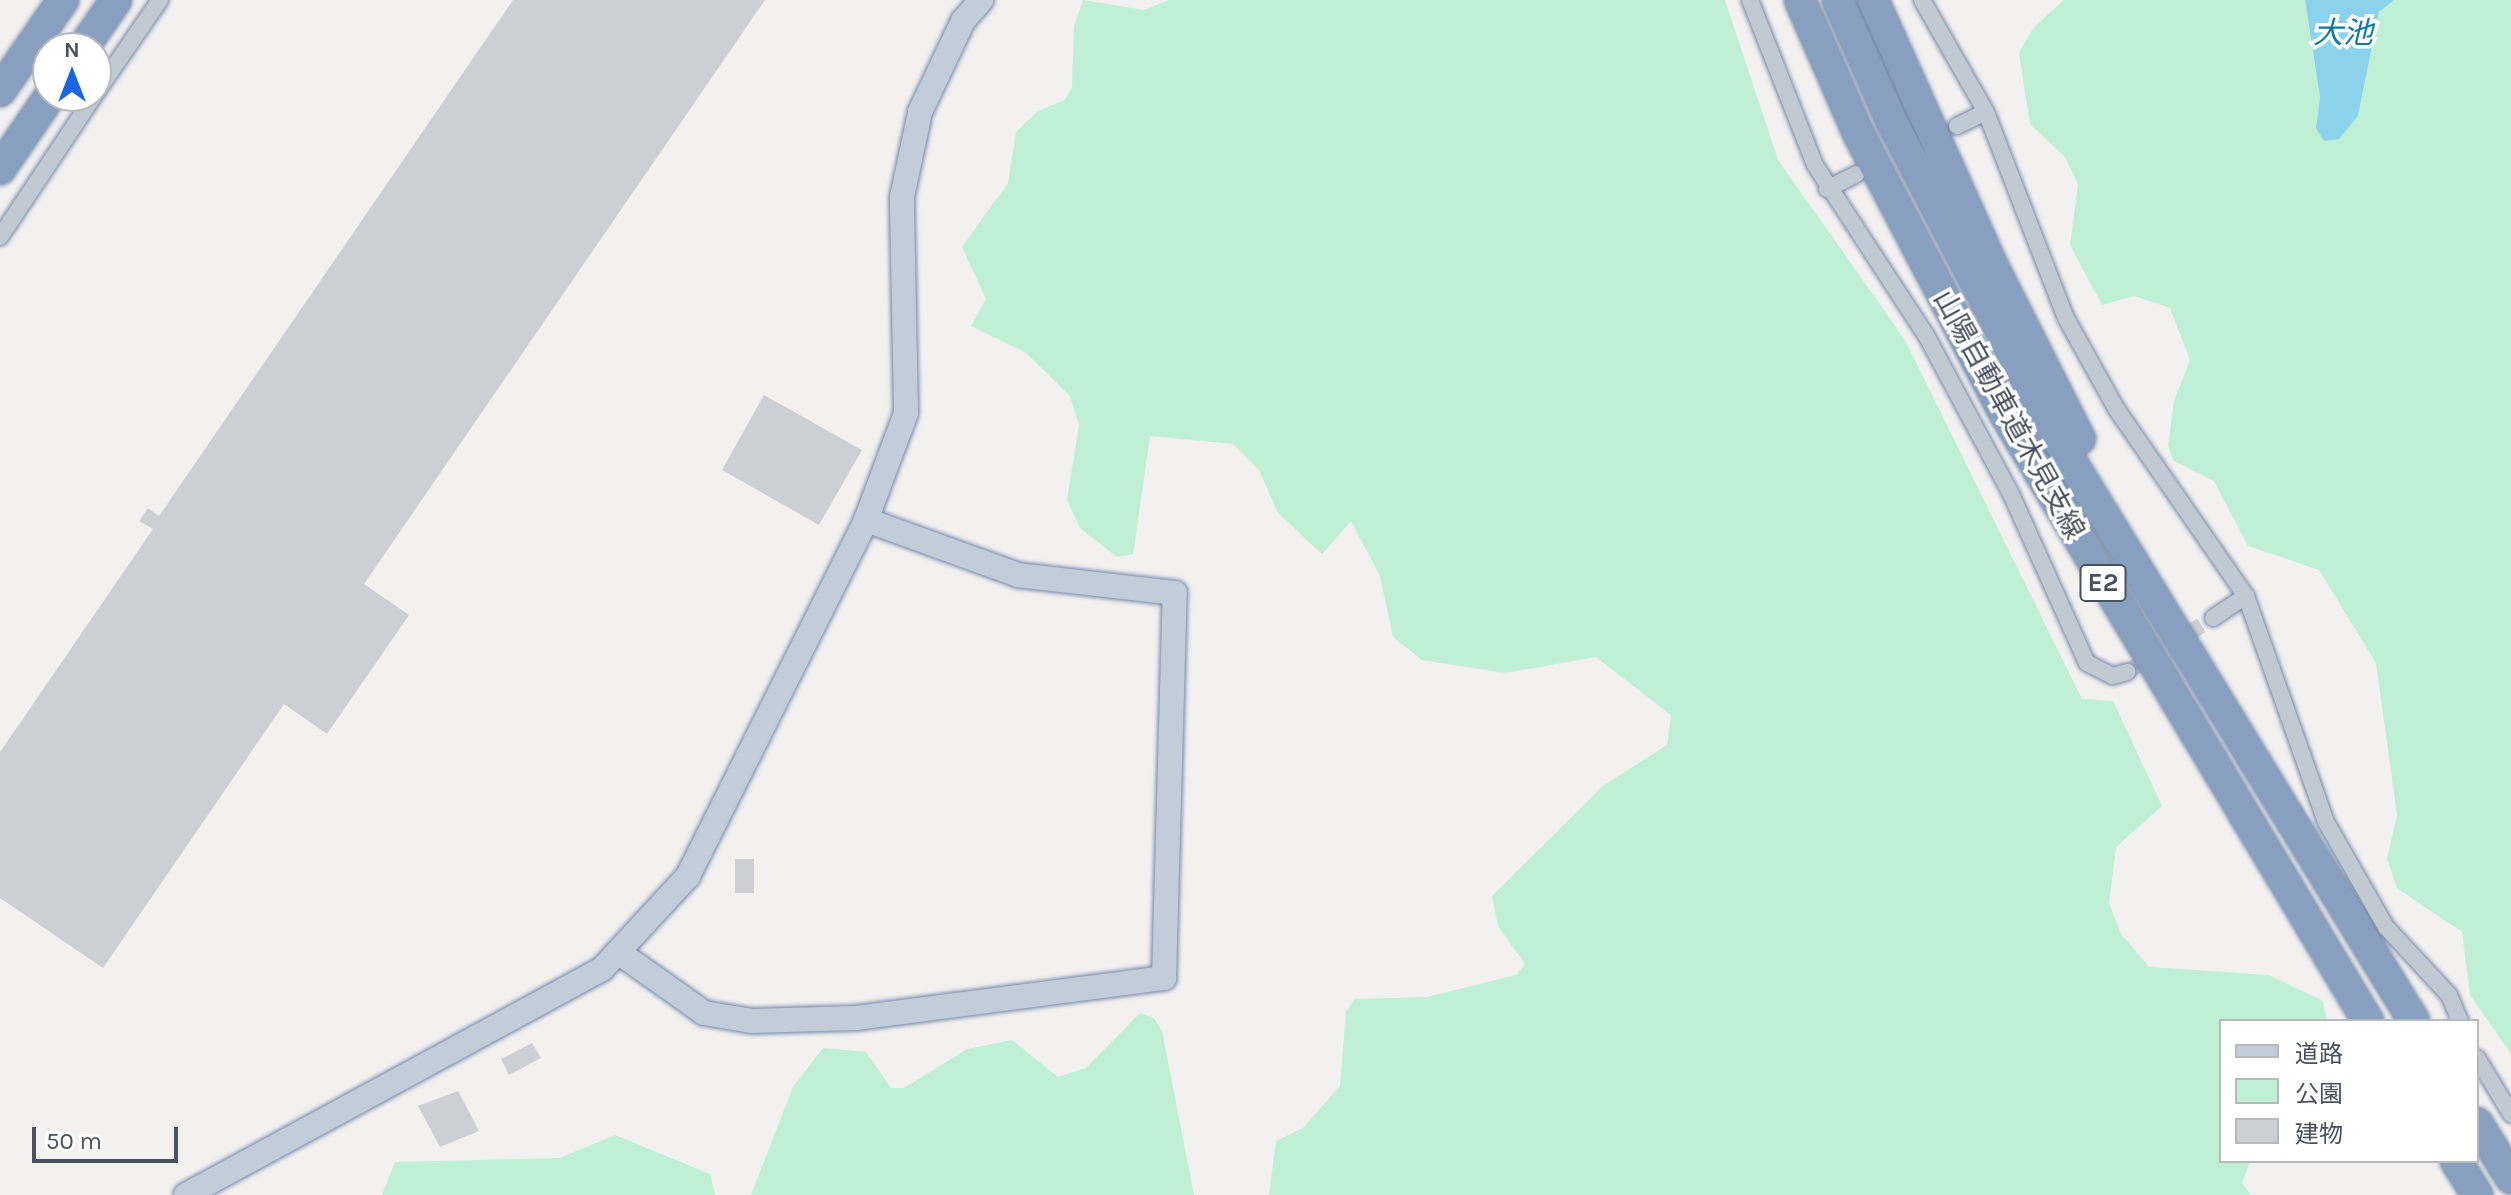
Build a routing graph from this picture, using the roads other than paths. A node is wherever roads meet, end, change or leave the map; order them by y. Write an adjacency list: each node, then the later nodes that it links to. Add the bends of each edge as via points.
1 (55, 0): 13 (highway)
2 (63, 0): 13 (highway)
3 (116, 0): 11 (highway)
4 (160, 0): 12 (street)
5 (981, 0): 22 (street, via 963,21 920,112 902,197 906,413)
6 (1750, 0): 20 (street)
7 (1800, 0): 28 (highway, 山陽自動車道木見支線 / E2, via 1858,133 2006,416)
8 (1838, 0): 23 (highway, via 1971,277)
9 (1873, 0): 23 (highway, E2, via 1985,251 2076,432)
10 (1922, 0): 16 (street)
11 (94, 32)
12 (112, 70)
13 (6, 82)
14 (39, 112): 18 (highway)
15 (84, 112): 21 (street)
16 (1986, 112): 17 (street); 24 (street, via 2066,318 2117,410)
17 (1957, 126)
18 (0, 169)
19 (1856, 174): 20 (street)
20 (1827, 189): 26 (street, via 1926,335 2011,494 2087,663 2113,676)
21 (0, 237)
22 (866, 520): 27 (street, via 688,876); 27 (street, via 1018,575 1175,593 1164,978 856,1018 752,1021 704,1013)
23 (2128, 560): 29 (highway, E2)
24 (2246, 596): 25 (street); 30 (street, via 2326,822 2386,927 2449,995)
25 (2213, 618)
26 (2127, 672)
27 (621, 954): 36 (street)
28 (2367, 1019)
29 (2413, 1019)
30 (2459, 1019)
31 (2479, 1061): 32 (street)
32 (2511, 1114)
33 (2479, 1126): 35 (highway)
34 (2457, 1163): 37 (highway)
35 (2511, 1178)
36 (186, 1195)
37 (2477, 1195)

